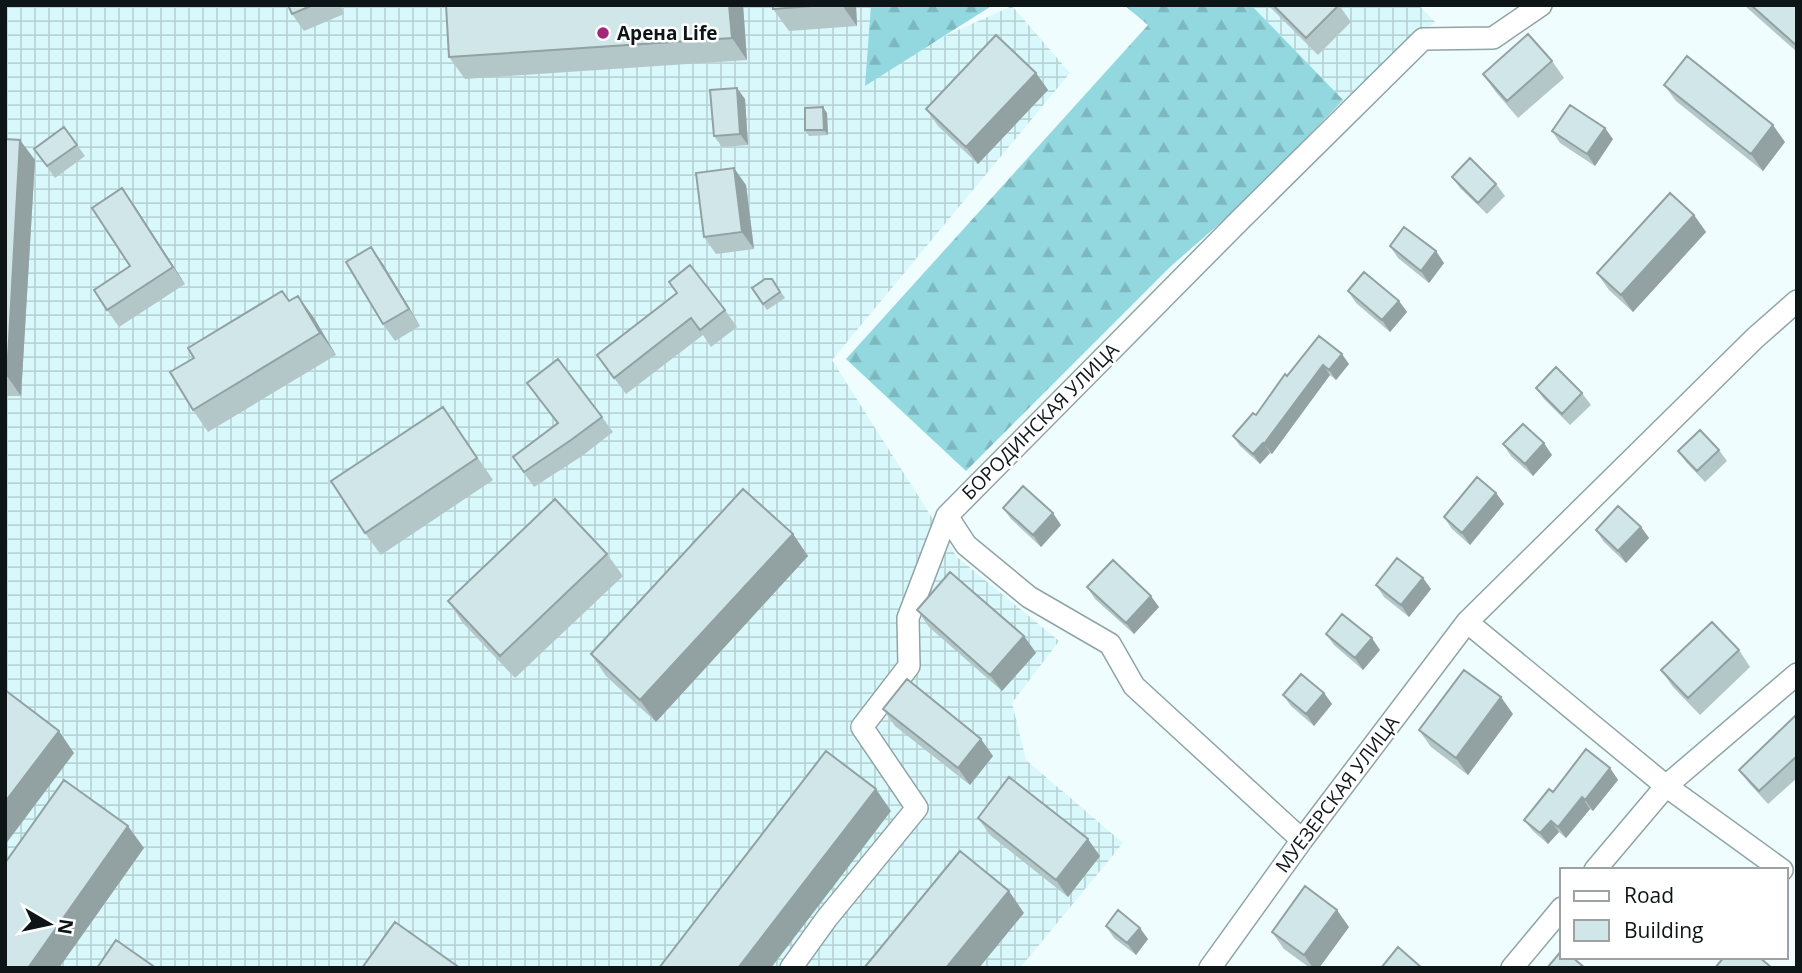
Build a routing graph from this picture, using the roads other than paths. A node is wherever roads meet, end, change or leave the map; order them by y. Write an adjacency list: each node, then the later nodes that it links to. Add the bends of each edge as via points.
1 (1541, 5): 3 (street, БОРОДИНСКАЯ УЛИЦА, via 1493,38 1423,39)
2 (1797, 301): 4 (street, МУЕЗЕРСКАЯ УЛИЦА)
3 (947, 516): 7 (street, via 966,545 1029,597 1110,645 1134,687); 11 (street, БОРОДИНСКАЯ УЛИЦА, via 908,618 909,666 862,727 917,808)
4 (1467, 622): 6 (street); 7 (street, МУЕЗЕРСКАЯ УЛИЦА)
5 (1797, 674): 6 (street)
6 (1666, 786): 8 (street); 9 (street)
7 (1302, 840): 12 (street, МУЕЗЕРСКАЯ УЛИЦА)
8 (1597, 868)
9 (1780, 868)
10 (1560, 910): 13 (street)
11 (792, 968)
12 (1210, 968)
13 (1512, 968)

